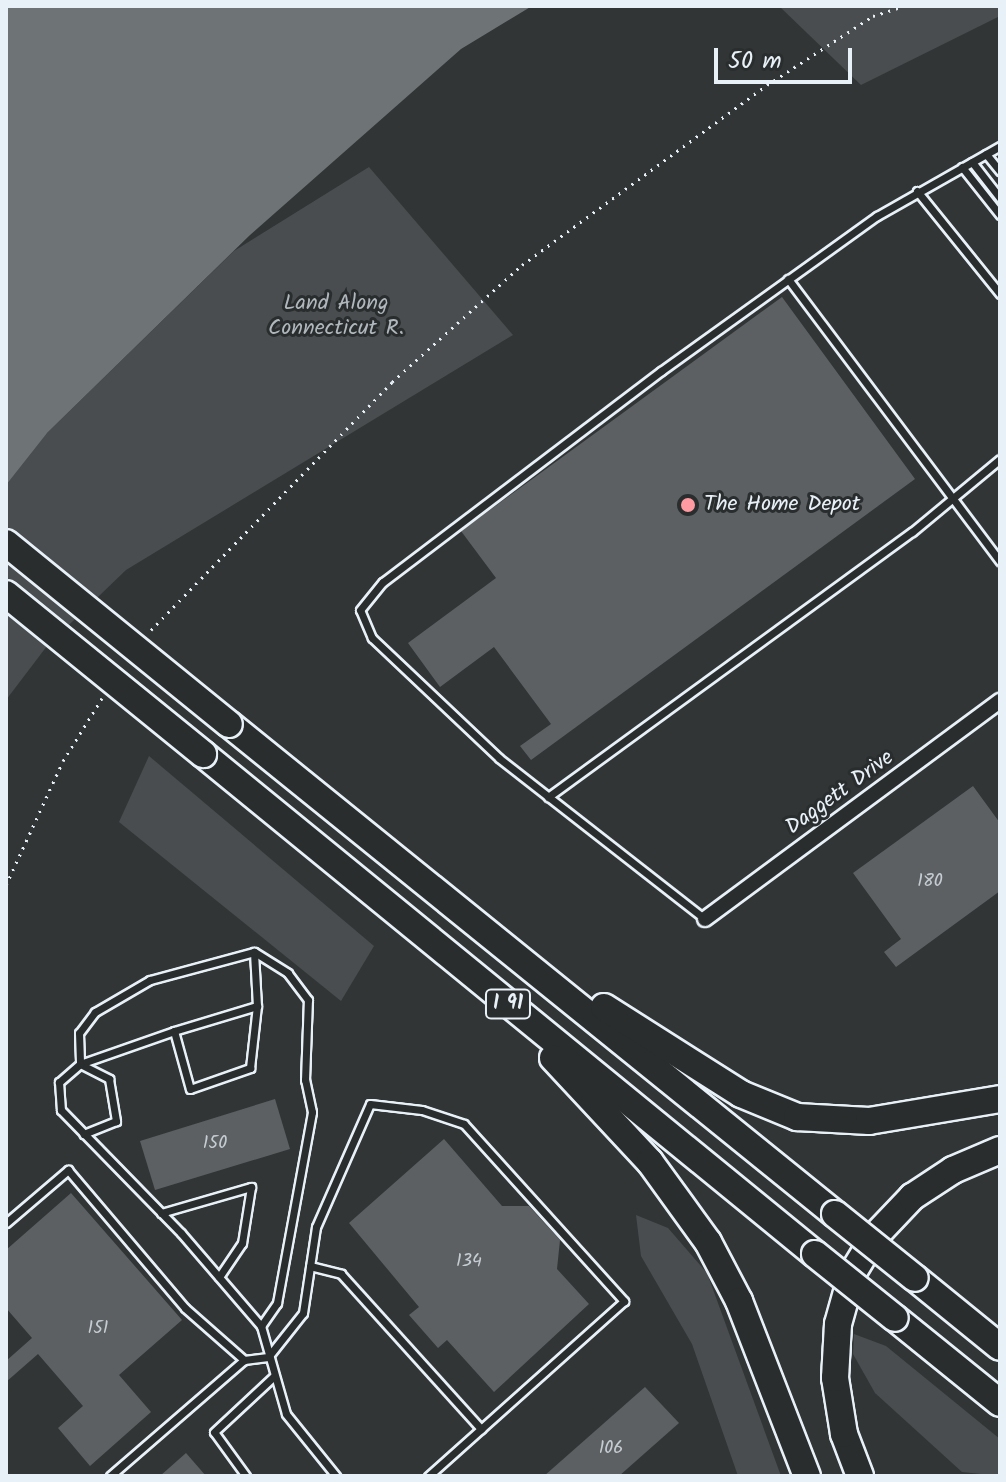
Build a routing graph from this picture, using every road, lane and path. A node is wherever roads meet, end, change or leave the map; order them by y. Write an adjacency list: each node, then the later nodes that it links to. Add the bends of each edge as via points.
1 (904, 6): 17 (path, via 873,16 767,85 522,265 392,382)
2 (999, 150): 3 (lane)
3 (986, 154): 4 (lane); 6 (lane)
4 (972, 162): 5 (lane); 8 (lane)
5 (962, 167): 7 (lane); 9 (lane)
6 (1000, 171)
7 (917, 191): 10 (lane); 11 (lane)
8 (1000, 198)
9 (1000, 215)
10 (788, 279): 13 (lane); 20 (lane, via 383,582 360,610 372,638)
11 (1000, 294)
12 (1000, 459): 13 (lane)
13 (953, 496): 15 (lane); 20 (lane)
14 (6, 543): 23 (highway, I 91, bridge)
15 (1000, 561)
16 (6, 594): 25 (highway, I 91, bridge)
17 (150, 631)
18 (105, 694): 21 (path, via 63,761)
19 (1000, 701): 22 (street, Daggett Drive)
20 (548, 797): 22 (lane)
21 (6, 885)
22 (705, 919)
23 (488, 932): 29 (highway, via 706,1073 775,1110 809,1119 857,1121); 37 (highway, I 91, bridge)
24 (254, 952): 26 (lane); 28 (lane, via 150,980 95,1012 79,1033); 36 (lane, via 288,973 308,1000 305,1080 312,1112 277,1303)
25 (473, 975): 42 (highway, I 91, bridge); 48 (highway, via 639,1150 689,1213 739,1301)
26 (257, 1006): 27 (lane); 27 (lane, via 250,1068 190,1089)
27 (174, 1031): 28 (lane)
28 (80, 1064): 30 (lane, via 59,1082 61,1110); 30 (lane, via 109,1079 116,1121)
29 (1000, 1099)
30 (84, 1134): 32 (lane)
31 (1000, 1153): 41 (highway, via 953,1170 903,1205 858,1261 838,1324)
32 (161, 1213): 35 (lane); 35 (lane, via 243,1185 253,1189 242,1243)
33 (6, 1223): 39 (lane, via 68,1170 185,1308)
34 (310, 1266): 38 (lane, via 303,1313); 43 (lane, via 341,1274); 43 (lane, via 316,1227 370,1104 422,1110 464,1124 624,1301)
35 (219, 1277): 36 (lane)
36 (261, 1326): 38 (lane)
37 (1000, 1347)
38 (268, 1357): 39 (lane); 40 (lane)
39 (244, 1360): 44 (lane)
40 (274, 1376): 45 (lane, via 214,1432); 46 (lane, via 286,1414)
41 (835, 1378): 49 (highway, via 844,1434); 50 (highway, via 847,1433)
42 (1000, 1403)
43 (481, 1429): 47 (lane)
44 (110, 1476)
45 (246, 1476)
46 (336, 1476)
47 (428, 1476)
48 (807, 1476)
49 (860, 1476)
50 (869, 1476)

